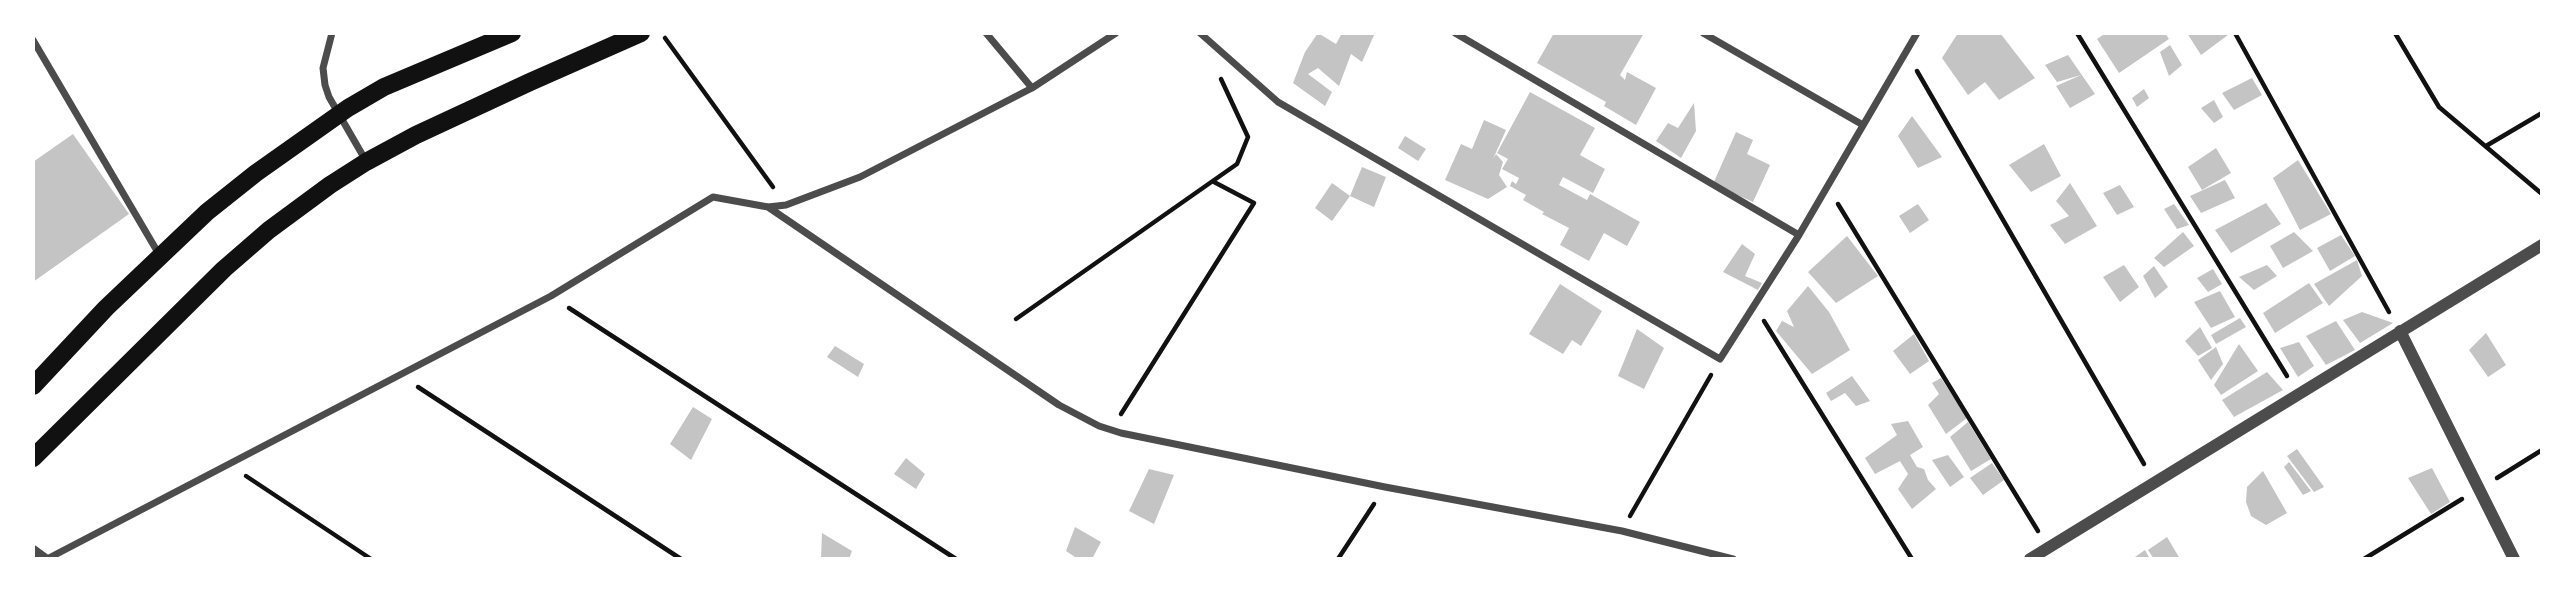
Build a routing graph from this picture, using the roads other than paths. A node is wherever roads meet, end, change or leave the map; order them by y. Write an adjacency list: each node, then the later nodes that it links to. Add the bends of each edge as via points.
1 (38, 33): 11 (street)
2 (332, 33): 13 (street, via 323,68 329,97)
3 (512, 33): 13 (main road, via 384,88)
4 (640, 33): 15 (main road)
5 (986, 33): 12 (street)
6 (1116, 33): 12 (street)
7 (1200, 33): 17 (street, via 1278,102 1720,359)
8 (1455, 33): 17 (street)
9 (1703, 33): 14 (street)
10 (1917, 33): 14 (street)
11 (33, 39): 19 (street)
12 (1032, 88): 16 (street, via 860,177 786,205)
13 (339, 114): 15 (street); 19 (main road, via 256,173)
14 (1863, 125): 17 (street)
15 (366, 162): 22 (main road, via 299,207 224,269)
16 (768, 207): 24 (street, via 713,197 551,296); 25 (street, via 1059,405 1112,430 1622,531)
17 (1799, 235)
18 (2542, 244): 20 (street)
19 (160, 256): 21 (main road)
20 (2400, 331): 26 (street); 27 (street)
21 (33, 386)
22 (33, 458)
23 (33, 551): 24 (street)
24 (46, 559)
25 (1733, 559)
26 (2030, 559)
27 (2514, 559)

